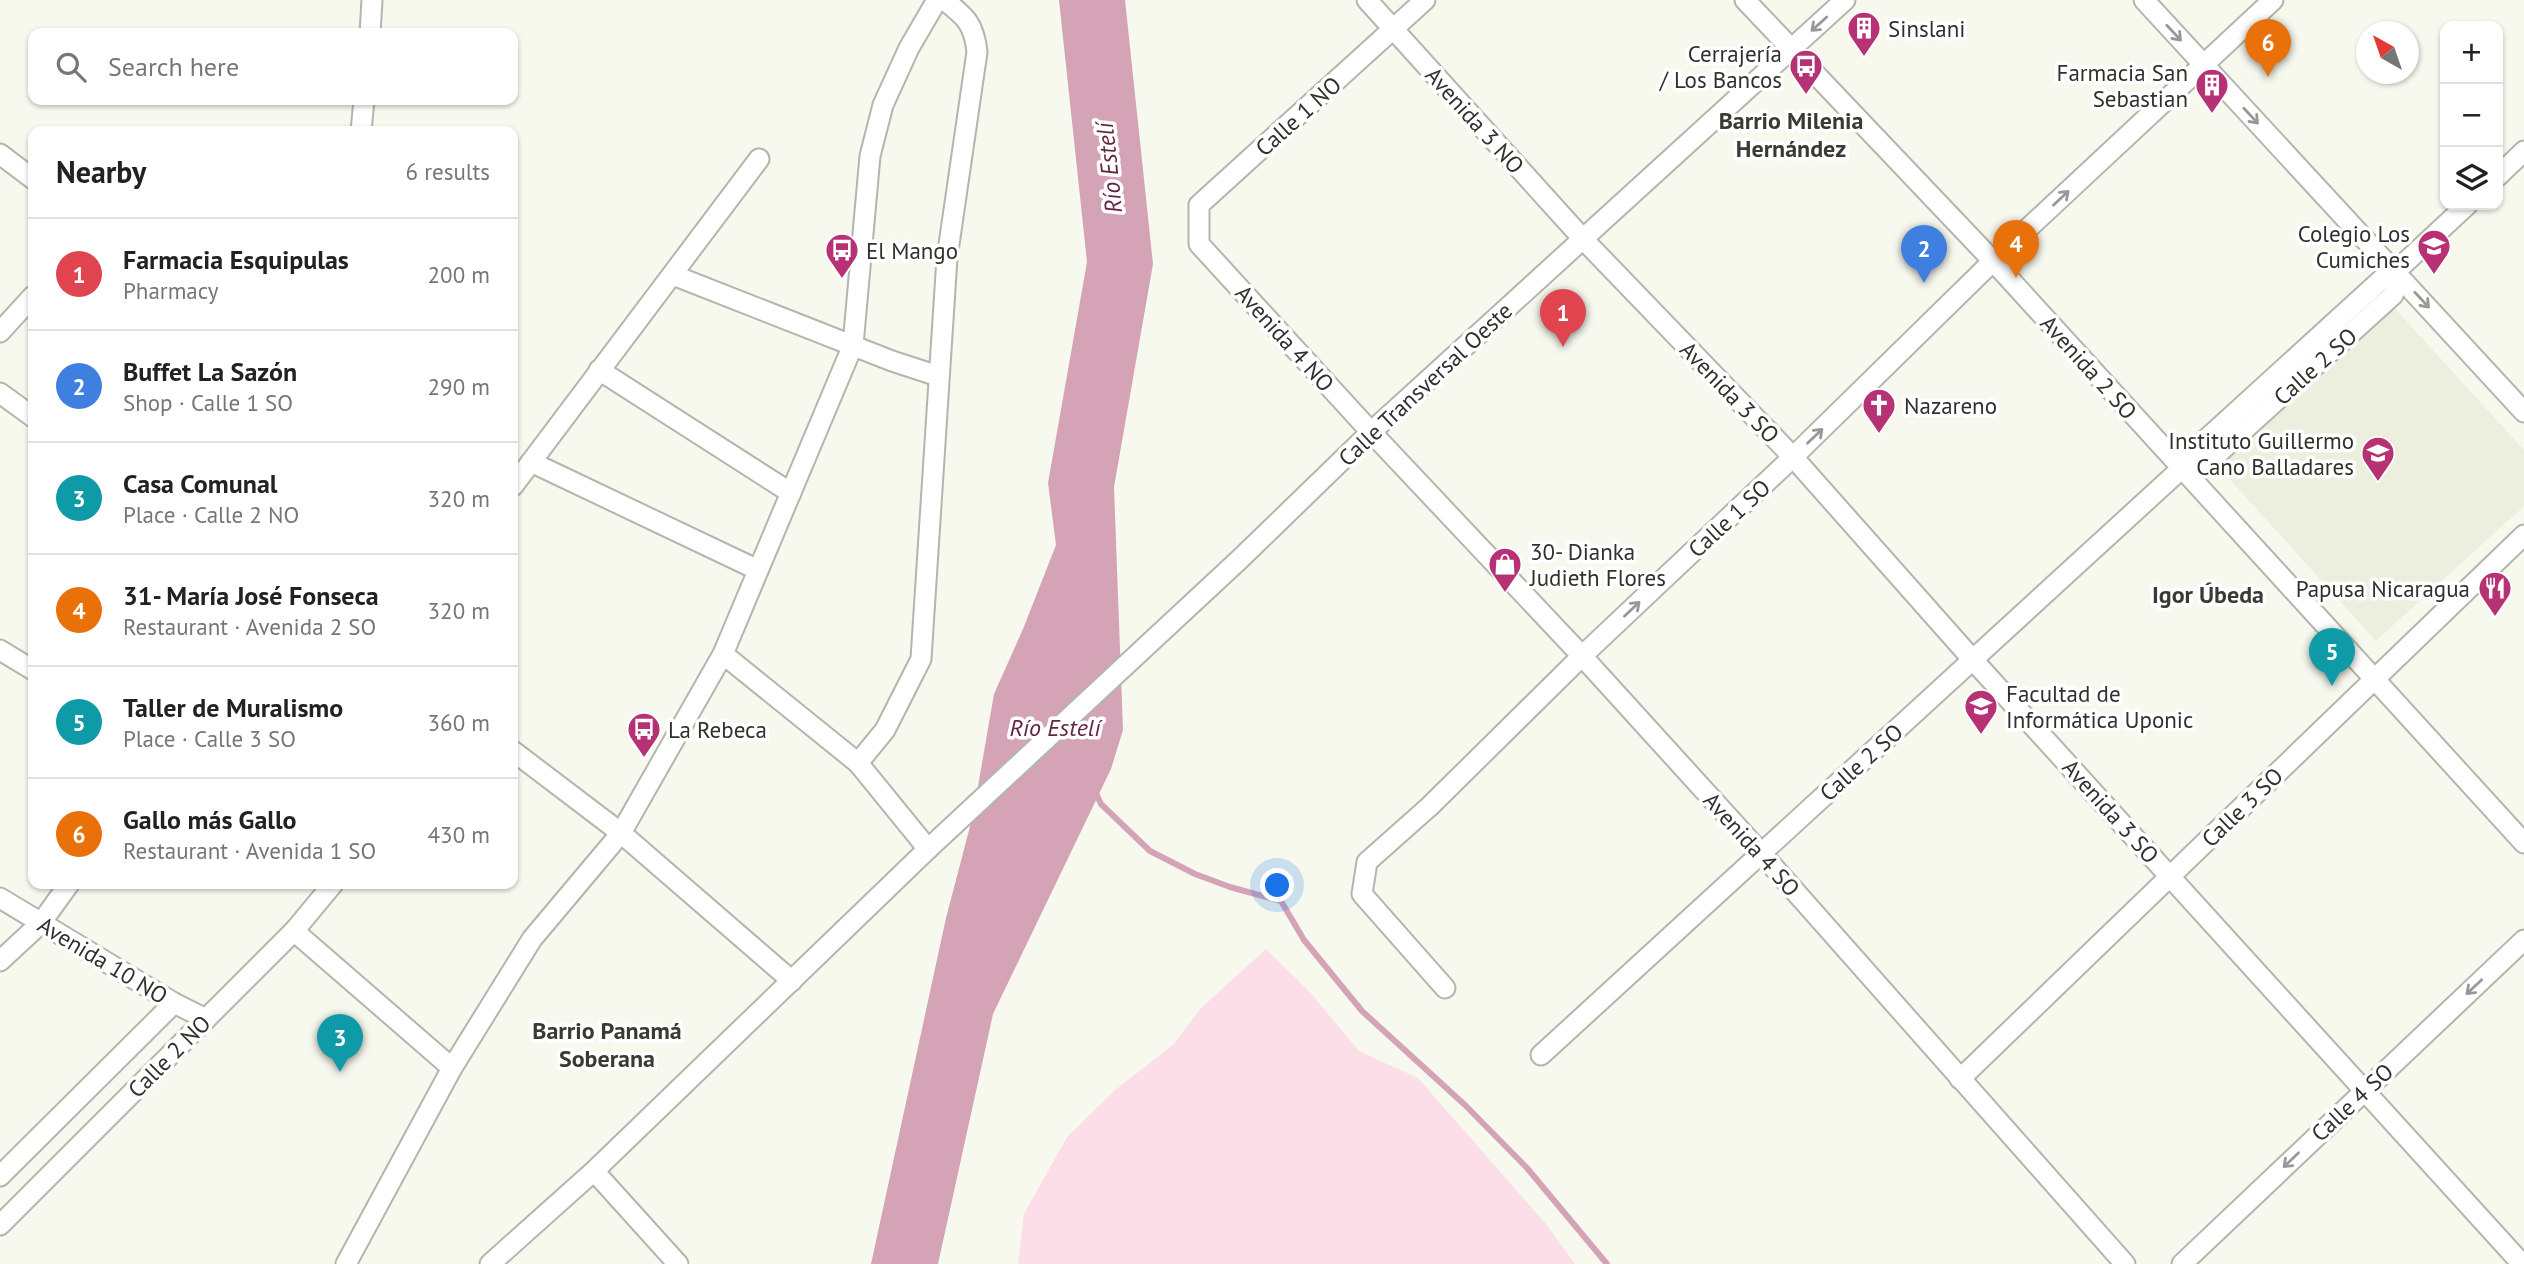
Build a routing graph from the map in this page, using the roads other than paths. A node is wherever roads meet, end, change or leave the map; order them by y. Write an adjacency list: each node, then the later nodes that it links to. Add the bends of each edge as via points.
1 (372, 0): 10 (street)
2 (937, 0): 29 (street, via 883,105 870,156)
3 (944, 0): 31 (street, via 965,16 975,32 977,52 947,258)
4 (1367, 0): 11 (street, Avenida 3 NO)
5 (1425, 0): 11 (street, Calle 1 NO)
6 (1745, 0): 12 (street, Avenida 2 SO)
7 (1845, 0): 12 (street, Calle Transversal Oeste, one-way to 12)
8 (2144, 0): 13 (street, one-way to 13)
9 (2273, 0): 13 (street, Calle 1 SO)
10 (370, 28)
11 (1394, 30): 22 (street, Avenida 3 NO); 23 (street, Calle 1 NO, via 1199,205)
12 (1792, 49): 22 (street, Calle Transversal Oeste); 24 (street, Avenida 2 SO)
13 (2204, 66): 24 (street, Calle 1 SO, one-way to 13); 25 (street, one-way to 25)
14 (364, 105): 15 (street)
15 (361, 126)
16 (2524, 151): 19 (street)
17 (0, 153): 20 (street)
18 (759, 159): 26 (street)
19 (2503, 171)
20 (28, 175)
21 (2462, 210): 25 (street, Calle 2 SO)
22 (1583, 239): 35 (street, Calle Transversal Oeste); 36 (street, Avenida 3 SO)
23 (1199, 244): 35 (street, Avenida 4 NO)
24 (1993, 261): 36 (street, Calle 1 SO, one-way to 24); 38 (street, Avenida 2 SO)
25 (2396, 271): 33 (street, one-way to 33); 38 (street, Calle 2 SO, via 2190,454)
26 (673, 275): 29 (street); 30 (street)
27 (28, 301): 28 (street)
28 (0, 332)
29 (853, 345): 31 (street); 40 (street)
30 (599, 370): 37 (street); 40 (street)
31 (938, 376): 50 (street, via 921,659 885,730)
32 (0, 393): 34 (street)
33 (2524, 412)
34 (28, 413)
35 (1371, 432): 45 (street, Avenida 4 SO); 53 (street, Calle Transversal Oeste)
36 (1793, 457): 45 (street, Calle 1 SO, one-way to 36); 47 (street, Avenida 3 SO)
37 (531, 462): 39 (street); 42 (street)
38 (2181, 469): 47 (street, Calle 2 SO); 48 (street, Avenida 2 SO)
39 (518, 479)
40 (791, 493): 42 (street)
41 (2524, 535): 48 (street, Calle 3 SO)
42 (758, 569): 44 (street)
43 (0, 650): 46 (street)
44 (723, 654): 50 (street); 51 (street)
45 (1582, 656): 54 (street, Avenida 4 SO); 64 (street, Calle 1 SO, via 1367,862 1362,894)
46 (28, 660)
47 (1973, 660): 54 (street, Calle 2 SO); 55 (street, Avenida 3 SO)
48 (2375, 679): 52 (street, Avenida 2 SO); 55 (street, Calle 3 SO)
49 (518, 755): 51 (street)
50 (858, 764): 53 (street)
51 (621, 833): 63 (street); 68 (street, via 532,939)
52 (2524, 843)
53 (931, 846): 63 (street, Calle Transversal Oeste)
54 (1761, 853): 67 (street, Calle 2 SO); 69 (street, Avenida 4 SO)
55 (2171, 876): 69 (street, Calle 3 SO); 70 (street, Avenida 3 SO)
56 (65, 889): 59 (street)
57 (329, 889): 60 (street, Calle 2 NO)
58 (0, 898): 59 (street, Avenida 10 NO)
59 (41, 923): 62 (street); 65 (street, Avenida 10 NO)
60 (293, 931): 66 (street, Calle 2 NO); 68 (street)
61 (2524, 940): 70 (street, Calle 4 SO, one-way to 70)
62 (0, 961)
63 (792, 981): 71 (street)
64 (1445, 988)
65 (174, 1003): 66 (street, Avenida 10 NO); 72 (street)
66 (206, 1019): 73 (street, Calle 2 NO)
67 (1541, 1055)
68 (452, 1068): 74 (street)
69 (1960, 1079): 77 (street, Avenida 4 SO)
70 (2365, 1090): 78 (street, Calle 4 SO, one-way to 78); 79 (street, Avenida 3 SO)
71 (594, 1171): 75 (street); 76 (street)
72 (0, 1176)
73 (0, 1225)
74 (346, 1264)
75 (490, 1264)
76 (678, 1264)
77 (2125, 1264)
78 (2182, 1264)
79 (2522, 1264)

